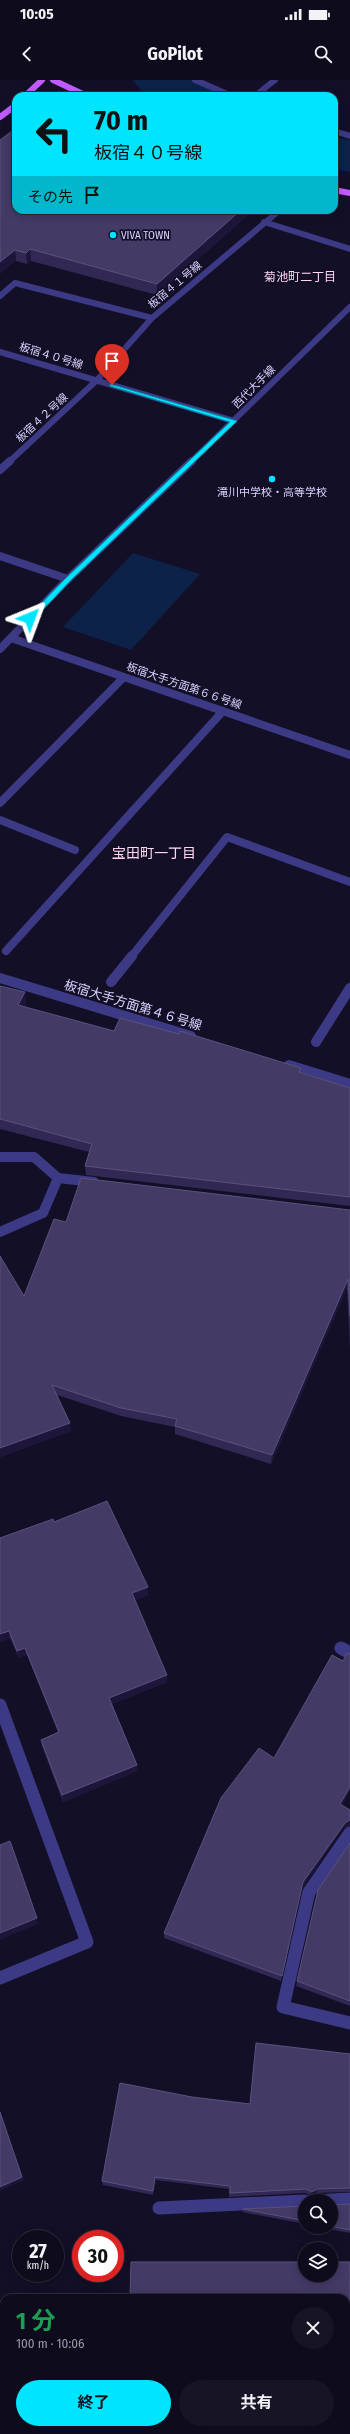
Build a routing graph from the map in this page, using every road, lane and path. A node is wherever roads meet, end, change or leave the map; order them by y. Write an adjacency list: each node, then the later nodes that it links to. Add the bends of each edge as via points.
1 (42, 80): 5 (main road)
2 (53, 80): 6 (main road)
3 (196, 80): 7 (street)
4 (275, 80): 8 (street)
5 (29, 92)
6 (78, 92)
7 (223, 92)
8 (260, 92)
9 (12, 108): 10 (main road)
10 (0, 117)
11 (338, 132): 12 (street)
12 (350, 136)
13 (338, 191): 14 (main road)
14 (350, 193)
15 (275, 214): 16 (street, 板宿４１号線)
16 (264, 222): 17 (street); 20 (street, 板宿４１号線)
17 (350, 249)
18 (0, 296): 20 (street, 板宿４１号線, via 15,283)
19 (350, 307): 23 (street, 西代大手線)
20 (152, 318): 22 (street, 板宿４２号線)
21 (0, 352): 22 (street, 板宿４０号線)
22 (97, 380): 23 (street, 板宿４０号線); 24 (street, 板宿４２号線)
23 (234, 421): 26 (street, 西代大手線)
24 (0, 470)
25 (0, 556): 26 (street)
26 (68, 579): 27 (street, 西代大手線)
27 (11, 638): 28 (street, 西代大手線); 29 (street, 板宿大手方面第６６号線)
28 (0, 649)
29 (124, 677): 30 (street, 板宿大手方面第６６号線); 32 (street)
30 (223, 711): 31 (street, 板宿大手方面第６６号線); 36 (street)
31 (350, 755)
32 (0, 803)
33 (0, 820): 34 (street)
34 (75, 850)
35 (350, 882): 38 (street, via 227,837)
36 (6, 951)
37 (0, 978): 40 (street, 板宿大手方面第４６号線)
38 (111, 982)
39 (350, 988): 41 (street)
40 (203, 1039)
41 (316, 1042)
42 (277, 1062): 43 (street)
43 (350, 1084)
44 (0, 1157): 45 (street, via 34,1157)
45 (58, 1178): 46 (street); 47 (street, via 43,1213)
46 (105, 1183)
47 (0, 1232)
48 (0, 1705): 50 (street, via 87,1942)
49 (350, 1833): 51 (street, via 309,1892 283,2006)
50 (0, 1978)
51 (350, 2023)
52 (338, 2200): 53 (street)
53 (350, 2200)
54 (298, 2202): 55 (street)
55 (159, 2208)

